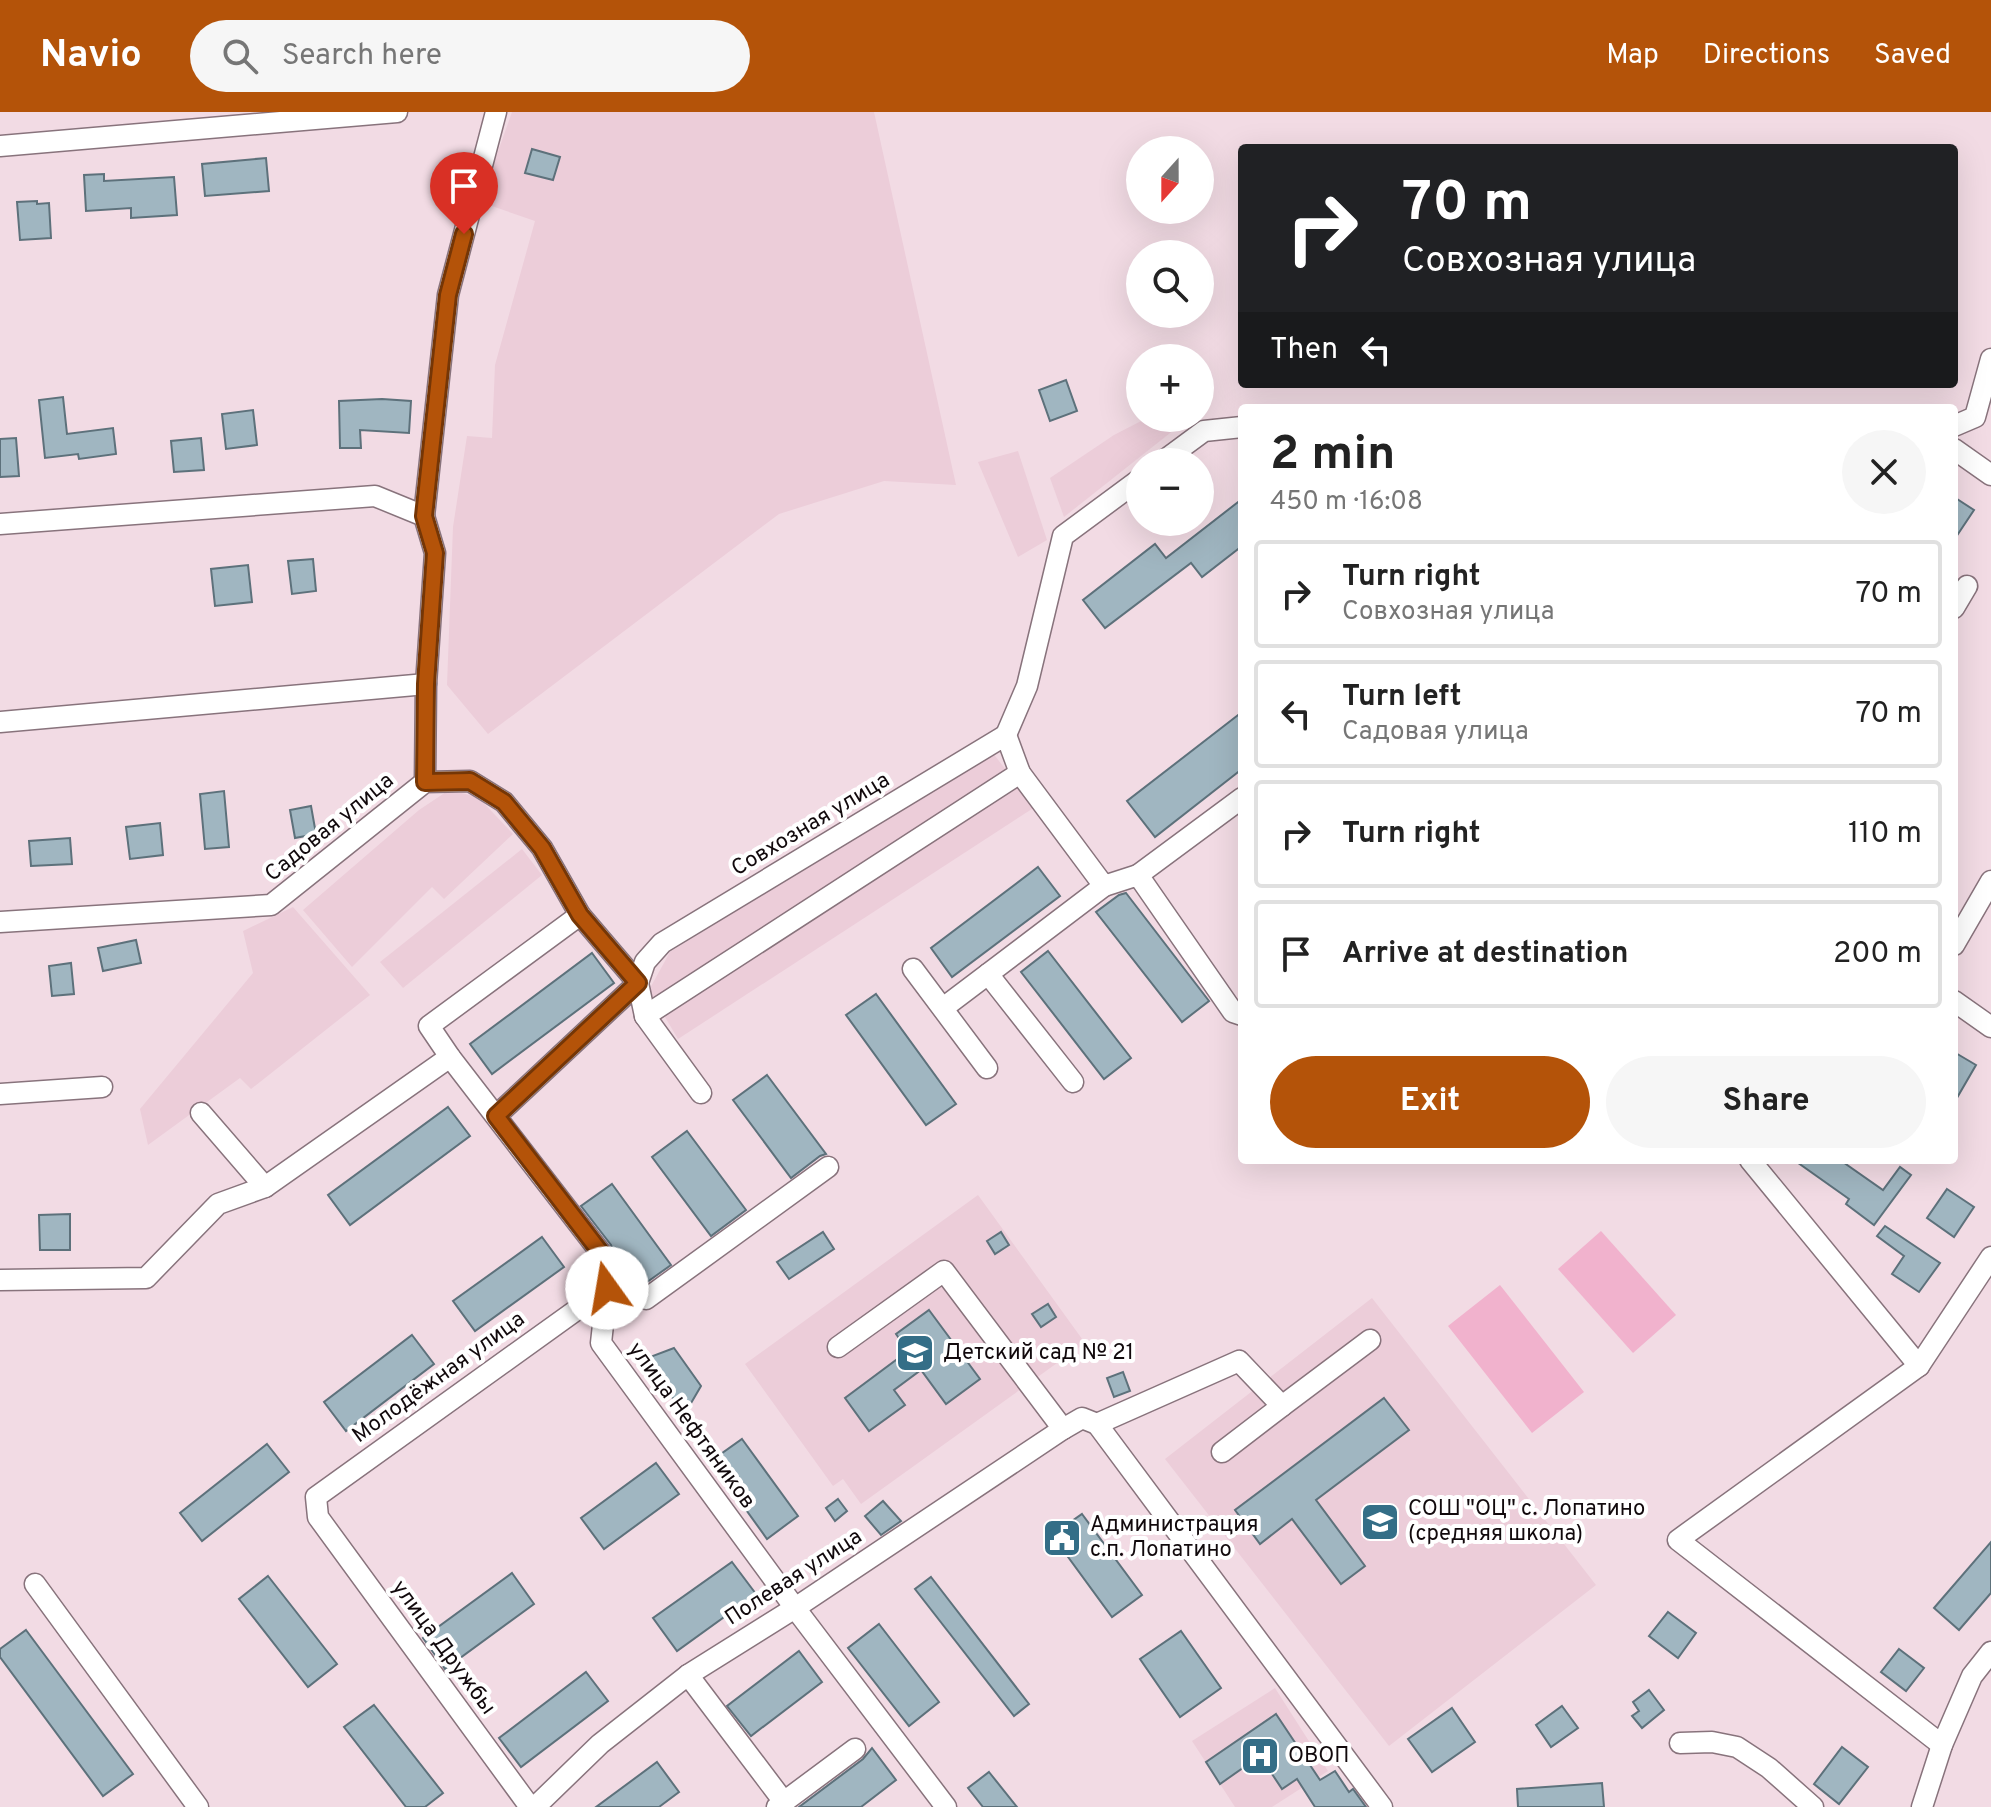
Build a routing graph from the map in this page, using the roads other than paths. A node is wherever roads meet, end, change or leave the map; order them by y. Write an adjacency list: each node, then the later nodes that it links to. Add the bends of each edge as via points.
1 (397, 112): 3 (street)
2 (496, 112): 11 (street, via 448,295)
3 (0, 146)
4 (1991, 359): 5 (street, via 1975,417)
5 (1958, 424)
6 (1238, 427): 7 (street, via 1204,431)
7 (1181, 448)
8 (1958, 452): 9 (street)
9 (1991, 475)
10 (1126, 489): 17 (street, via 1063,536 1027,686)
11 (424, 516): 12 (street, via 375,496); 15 (street, via 435,553)
12 (0, 524)
13 (1967, 586): 14 (street)
14 (1958, 601)
15 (426, 684): 16 (street); 19 (street)
16 (0, 722)
17 (1006, 735): 18 (street); 29 (street, Совхозная улица, via 662,943 645,962)
18 (1020, 773): 23 (street); 33 (street)
19 (425, 782): 24 (street, Садовая улица, via 470,781 504,802 542,848); 25 (street, Садовая улица, via 271,905)
20 (1238, 801): 21 (street)
21 (1138, 875): 23 (street); 32 (street)
22 (1991, 881): 26 (street)
23 (1104, 886): 28 (street)
24 (580, 915): 29 (street, Садовая улица); 35 (street, улица Нефтяников, via 429,1026)
25 (0, 922)
26 (1958, 938)
27 (913, 969): 31 (street)
28 (988, 974): 31 (street); 37 (street)
29 (638, 983): 33 (street); 42 (street, Совхозная улица)
30 (1958, 1004): 34 (street)
31 (943, 1008): 36 (street)
32 (1238, 1014)
33 (645, 1016): 39 (street)
34 (1991, 1027)
35 (450, 1057): 42 (street, улица Нефтяников); 45 (street)
36 (987, 1068)
37 (1073, 1082)
38 (102, 1087): 40 (street)
39 (701, 1093)
40 (0, 1094)
41 (201, 1113): 45 (street)
42 (496, 1116): 48 (street, улица Нефтяников, via 601,1253)
43 (1753, 1164): 51 (street)
44 (828, 1167): 48 (street, via 646,1299)
45 (265, 1187): 47 (street, via 218,1204 146,1278)
46 (1991, 1257): 51 (street)
47 (0, 1280)
48 (607, 1288): 56 (street, Молодёжная улица, via 316,1497); 58 (street, улица Нефтяников, via 601,1343)
49 (1370, 1340): 52 (street)
50 (838, 1347): 54 (street, via 944,1271)
51 (1919, 1366): 62 (street, via 1678,1540)
52 (1282, 1406): 53 (street, via 1239,1361); 55 (street)
53 (1097, 1424): 54 (street, Полевая улица, via 1082,1418); 68 (street)
54 (1063, 1429): 58 (street, Полевая улица)
55 (1222, 1452)
56 (318, 1517): 66 (street, улица Дружбы)
57 (35, 1584): 65 (street)
58 (795, 1608): 60 (street, Полевая улица); 67 (street, улица Нефтяников)
59 (1991, 1652): 62 (street, via 1972,1676)
60 (688, 1675): 64 (street); 66 (street, Полевая улица, via 600,1744)
61 (1680, 1743): 69 (street, via 1737,1747)
62 (1942, 1745): 70 (street)
63 (855, 1749): 64 (street)
64 (780, 1805)
65 (198, 1807)
66 (532, 1807)
67 (946, 1807)
68 (1382, 1807)
69 (1813, 1807)
70 (1922, 1807)

